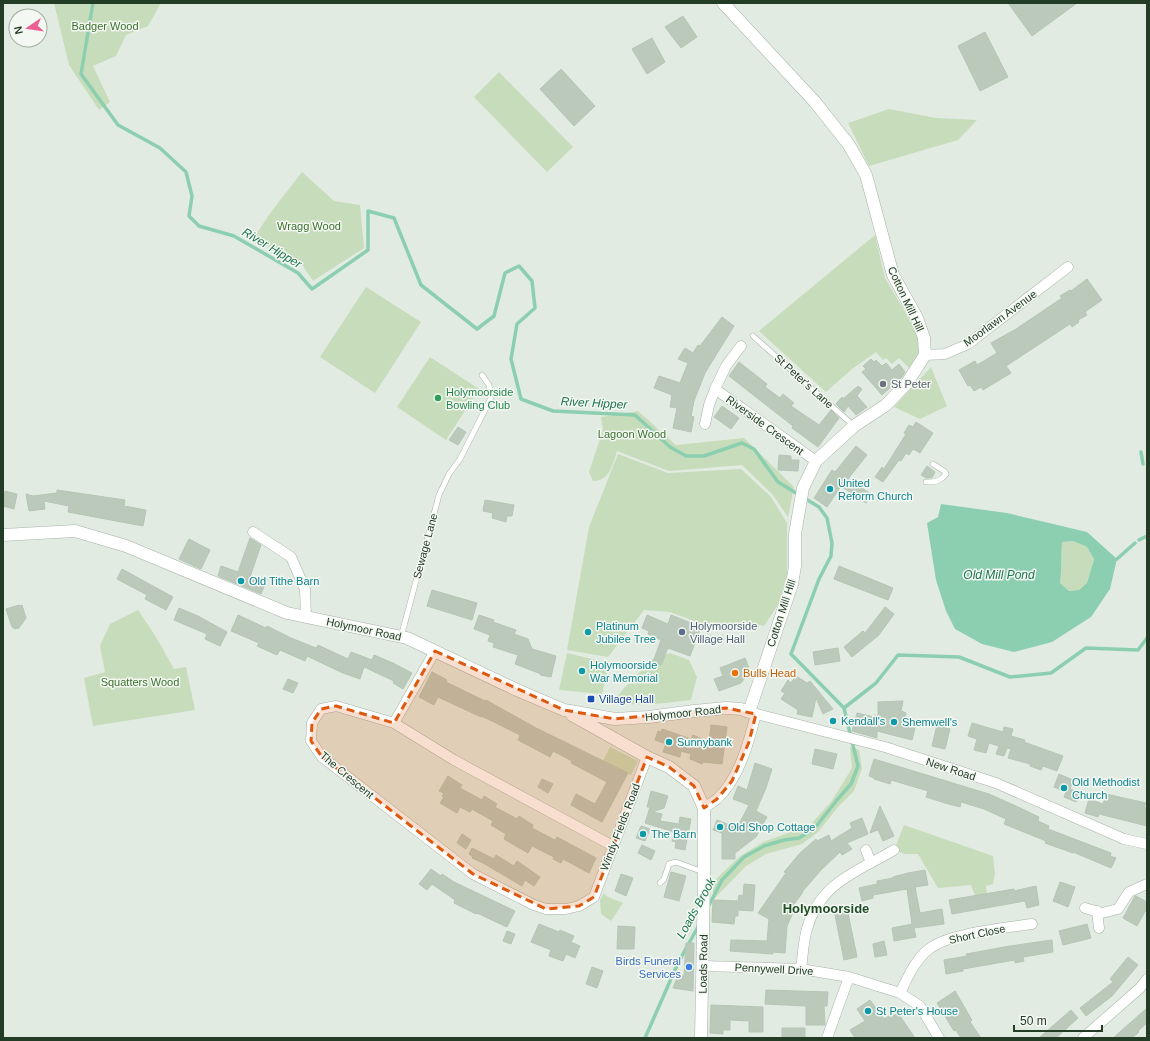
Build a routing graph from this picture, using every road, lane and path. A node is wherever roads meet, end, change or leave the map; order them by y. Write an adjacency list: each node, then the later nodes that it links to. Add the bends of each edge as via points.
1 (723, 3): 5 (street, Cotton Mill Hill, via 815,102 849,144 866,175 893,275 917,318 924,338)
2 (1068, 267): 5 (street, Moorlawn Avenue, via 968,344 945,354)
3 (753, 336): 9 (lane, St Peter's Lane)
4 (741, 346): 7 (street, Riverside Crescent, via 726,366)
5 (925, 356): 9 (street, Cotton Mill Hill, via 907,383 886,405)
6 (482, 374): 16 (lane, Sewage Lane, via 489,385 491,398 439,495)
7 (715, 389): 8 (street, Riverside Crescent); 10 (street, Riverside Crescent)
8 (706, 424)
9 (854, 426): 10 (street, Cotton Mill Hill)
10 (816, 461): 19 (street, Cotton Mill Hill, via 803,488 799,508 792,584)
11 (934, 464): 12 (lane, via 946,474 937,482)
12 (926, 482)
13 (253, 532): 15 (street, via 291,557 305,589)
14 (3, 535): 15 (street, Holymoor Road, via 75,531 126,546 287,613)
15 (306, 617): 16 (street, Holymoor Road)
16 (401, 638): 17 (street, Holymoor Road)
17 (435, 651): 18 (street, Holymoor Road); 20 (street)
18 (564, 710): 19 (street, Holymoor Road, via 615,719 726,708); 21 (street)
19 (752, 713): 22 (street, via 749,742 732,781 717,799); 23 (street, New Road, via 885,747 988,781 1124,839)
20 (394, 723): 24 (street, The Crescent, via 454,760); 31 (street, The Crescent, via 336,706 321,709 312,723 311,741 322,757 473,874 546,909 579,906)
21 (647, 757): 22 (street, via 669,767 694,786); 24 (street, Windy Fields Road)
22 (704, 808): 28 (street, Loads Road)
23 (1147, 844)
24 (613, 846): 31 (street, Windy Fields Road)
25 (866, 850): 27 (street)
26 (894, 850): 27 (street)
27 (872, 863): 37 (street, via 853,872 828,890 812,913 806,930)
28 (704, 872): 29 (lane, via 676,862 669,864); 36 (street, Loads Road)
29 (660, 883)
30 (1147, 884): 33 (street, via 1129,892 1118,909 1102,913)
31 (594, 897)
32 (1085, 908): 33 (street)
33 (1097, 911): 35 (street)
34 (1032, 924): 40 (street, Short Close, via 949,939 929,949 915,965)
35 (1099, 928)
36 (703, 966): 37 (street, Pennywell Drive); 41 (street, Loads Road)
37 (801, 969): 38 (street, Pennywell Drive)
38 (850, 977): 40 (street, Pennywell Drive); 42 (street)
39 (1147, 979): 44 (street)
40 (900, 992): 43 (street, Pennywell Drive, via 920,1006)
41 (701, 1038)
42 (827, 1038)
43 (939, 1038)
44 (1083, 1038)

